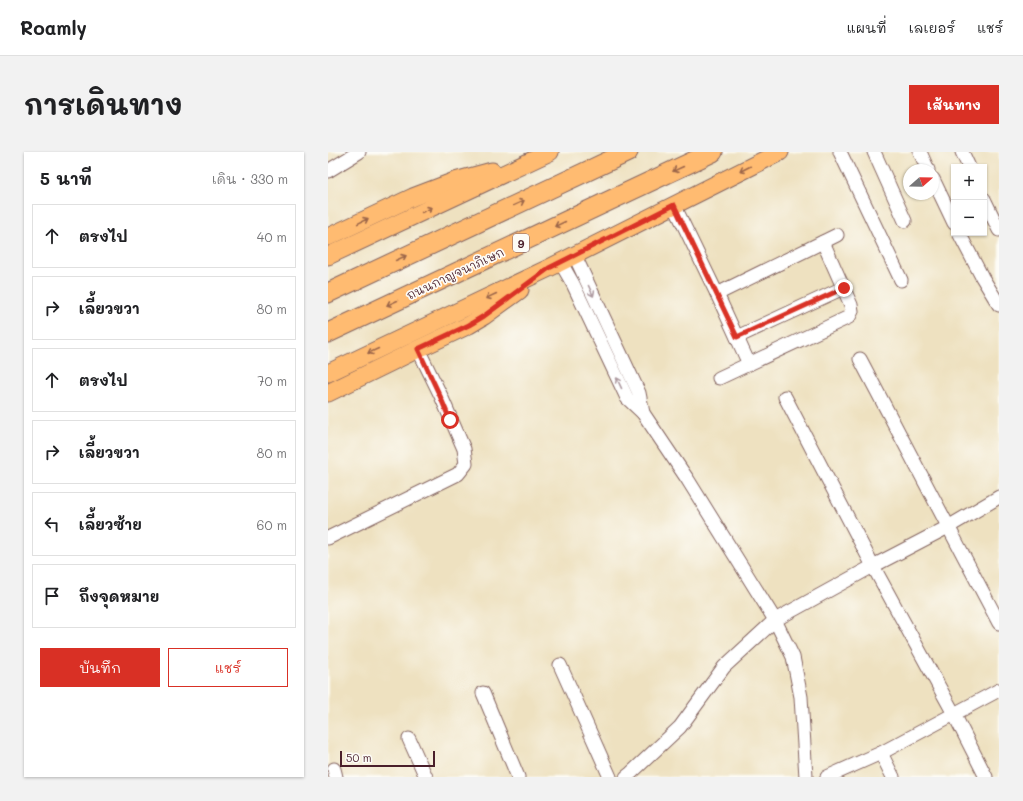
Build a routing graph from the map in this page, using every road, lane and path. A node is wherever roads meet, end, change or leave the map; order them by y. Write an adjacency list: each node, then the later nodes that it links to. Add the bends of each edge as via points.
1 (359, 152): 13 (street)
2 (550, 152): 10 (main road)
3 (628, 152): 28 (highway, one-way to 3)
4 (713, 152): 31 (highway, ถนนกาญจนาภิเษก / 9, one-way to 31)
5 (780, 152): 16 (main road, one-way to 16)
6 (840, 152): 26 (street)
7 (874, 152): 18 (street)
8 (920, 152): 11 (street)
9 (962, 152): 12 (street)
10 (533, 160): 22 (main road, one-way to 10, via 413,197 455,181); 24 (main road, one-way to 10)
11 (925, 164)
12 (968, 164)
13 (328, 171)
14 (939, 192): 17 (street)
15 (984, 200): 19 (street)
16 (674, 205): 25 (main road); 29 (street)
17 (951, 217)
18 (905, 221)
19 (999, 230)
20 (837, 235): 23 (street)
21 (961, 236): 30 (street)
22 (328, 237)
23 (822, 242): 27 (street); 29 (street)
24 (328, 256)
25 (562, 262): 33 (main road, via 484,316); 36 (main road, one-way to 36); 44 (street, via 639,393 643,413)
26 (901, 280)
27 (844, 288): 32 (street); 35 (street, via 851,305 852,311 849,316)
28 (328, 293)
29 (717, 294): 32 (street)
30 (999, 305)
31 (328, 333)
32 (737, 337): 35 (street)
33 (418, 349): 38 (main road); 42 (street, via 464,449 466,464 458,474)
34 (860, 359): 41 (street)
35 (750, 364): 37 (street)
36 (328, 372)
37 (719, 378)
38 (328, 393)
39 (785, 397): 43 (street)
40 (999, 497): 41 (street)
41 (948, 527): 43 (street); 45 (street)
42 (328, 538)
43 (873, 566): 44 (street); 49 (street)
44 (775, 620): 55 (street, via 724,667 680,727); 56 (street, via 793,657 801,697)
45 (999, 623)
46 (560, 665): 54 (street)
47 (999, 690): 49 (street)
48 (483, 693): 53 (street)
49 (954, 714): 51 (street); 59 (street)
50 (409, 740): 52 (street)
51 (881, 753): 57 (street); 58 (street)
52 (426, 777)
53 (518, 777)
54 (610, 777)
55 (626, 777)
56 (806, 777)
57 (827, 777)
58 (893, 777)
59 (986, 777)

